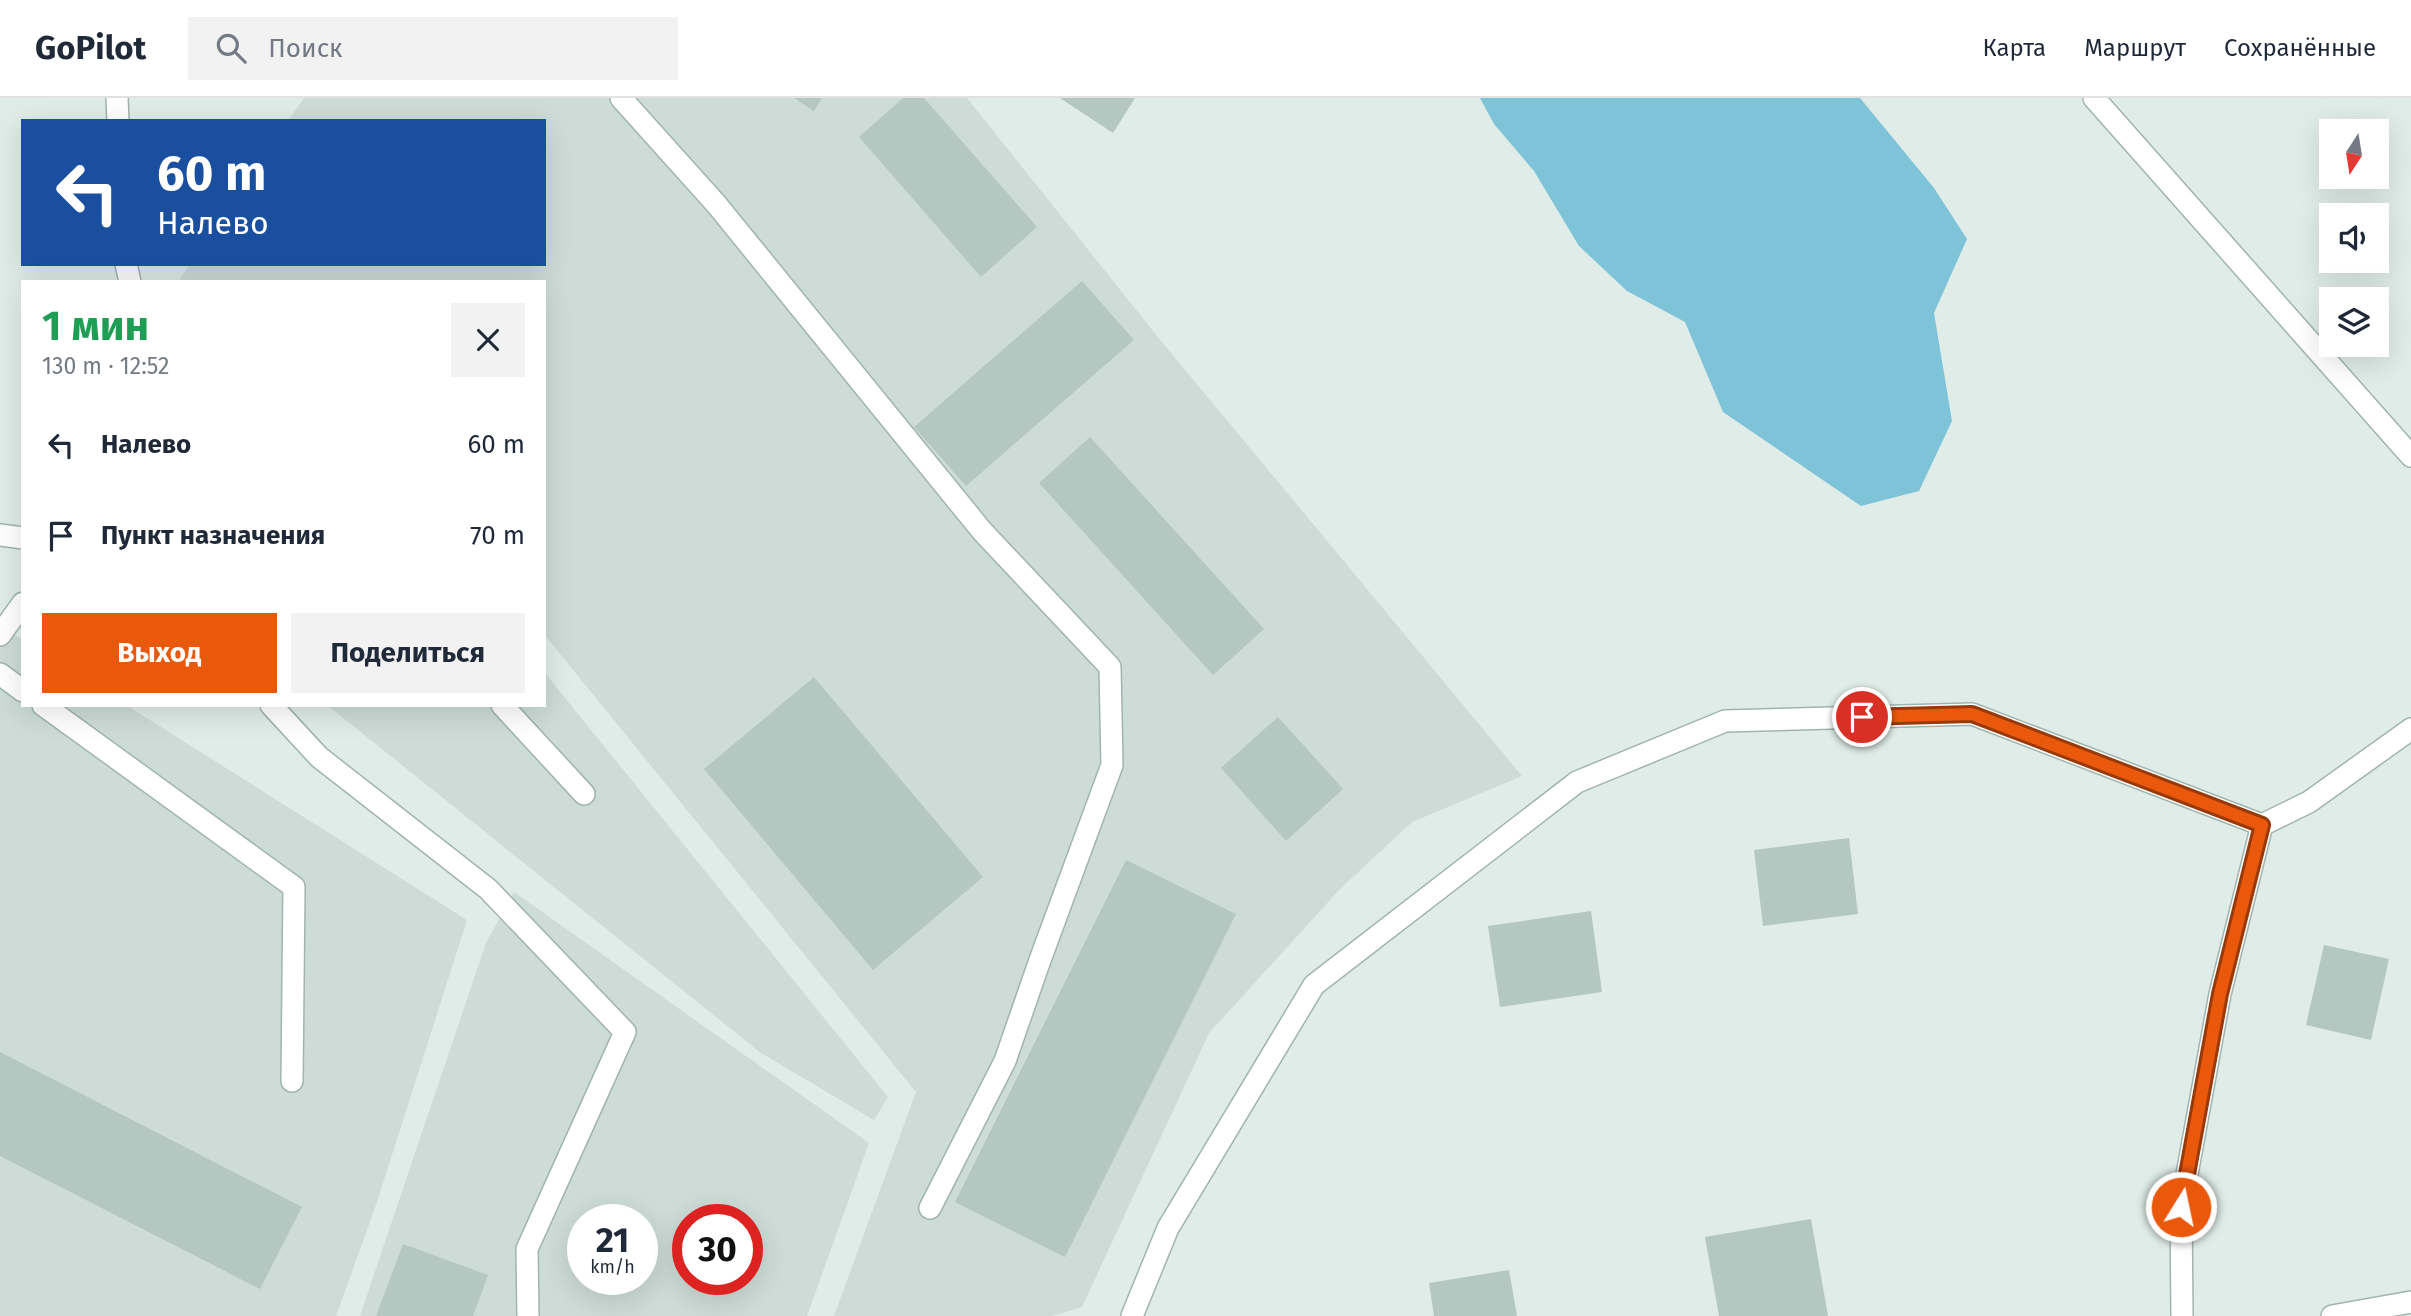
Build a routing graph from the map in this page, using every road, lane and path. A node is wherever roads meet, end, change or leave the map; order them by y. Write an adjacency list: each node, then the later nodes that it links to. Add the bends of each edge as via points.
1 (117, 98): 4 (street)
2 (621, 98): 19 (street, via 717,205 982,531 1111,667 1112,765 1005,1061)
3 (2095, 98): 5 (street)
4 (118, 119)
5 (2411, 456)
6 (0, 535): 7 (street)
7 (21, 538)
8 (21, 606): 9 (street)
9 (0, 635)
10 (0, 674): 11 (street)
11 (21, 690)
12 (46, 707): 18 (street, via 294,887)
13 (273, 707): 21 (street, via 319,757 488,889 625,1032 527,1249)
14 (504, 707): 16 (street)
15 (2411, 729): 17 (street, via 2309,802)
16 (584, 794)
17 (2262, 825): 22 (street, via 1972,714 1725,721 1577,782 1314,985 1168,1228); 23 (street, via 2220,994 2181,1207)
18 (292, 1082)
19 (930, 1208)
20 (2411, 1302): 24 (street)
21 (528, 1316)
22 (1132, 1316)
23 (2182, 1316)
24 (2332, 1316)

